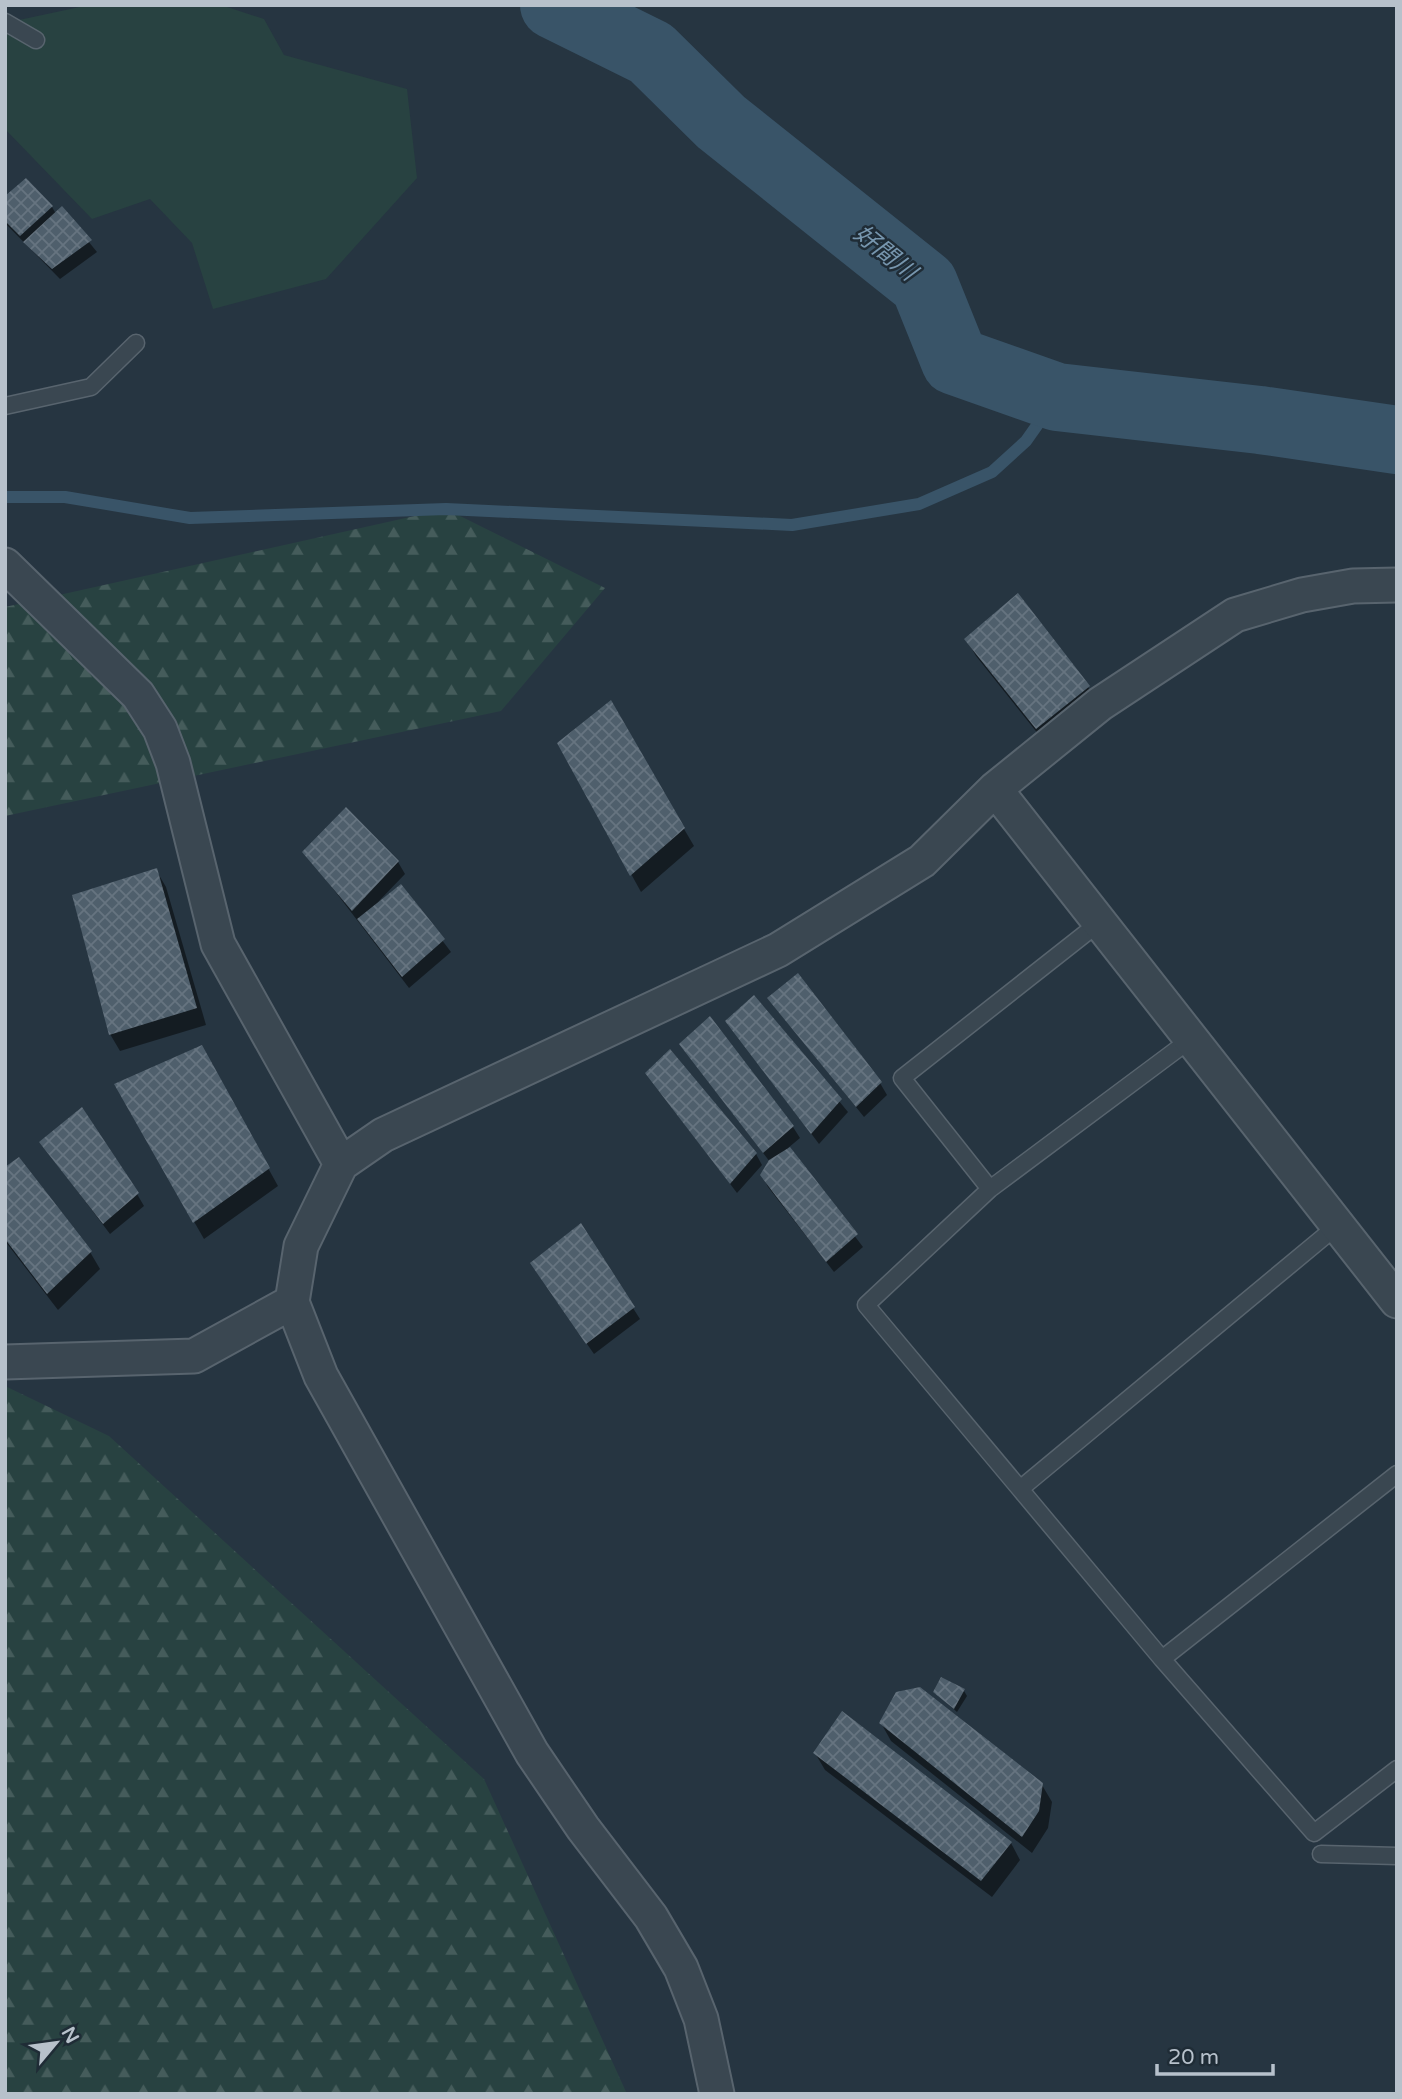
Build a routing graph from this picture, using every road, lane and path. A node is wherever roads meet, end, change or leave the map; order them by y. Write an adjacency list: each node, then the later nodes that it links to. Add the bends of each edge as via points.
1 (5, 22): 2 (lane)
2 (36, 40)
3 (135, 343): 4 (lane, via 91,387)
4 (5, 406)
5 (5, 565): 10 (street, via 138,695 160,729 173,763 218,944)
6 (1397, 585): 7 (street, via 1353,586 1302,595 1235,615 1100,704)
7 (995, 789): 8 (street); 10 (street, via 922,861 778,950 383,1135)
8 (1100, 922): 9 (street); 11 (lane, via 902,1079)
9 (1191, 1039): 11 (lane); 12 (street)
10 (341, 1164): 14 (street, via 301,1246)
11 (990, 1189): 17 (lane, via 866,1305)
12 (1338, 1225): 13 (street); 17 (lane)
13 (1397, 1301)
14 (292, 1302): 15 (street, via 194,1356); 22 (street, via 321,1377 533,1754 651,1917 681,1968 701,2019)
15 (5, 1362)
16 (1397, 1474): 18 (lane)
17 (1020, 1489): 18 (lane)
18 (1162, 1659): 19 (lane, via 1314,1833)
19 (1397, 1769)
20 (1321, 1854): 21 (lane)
21 (1397, 1856)
22 (717, 2094)

